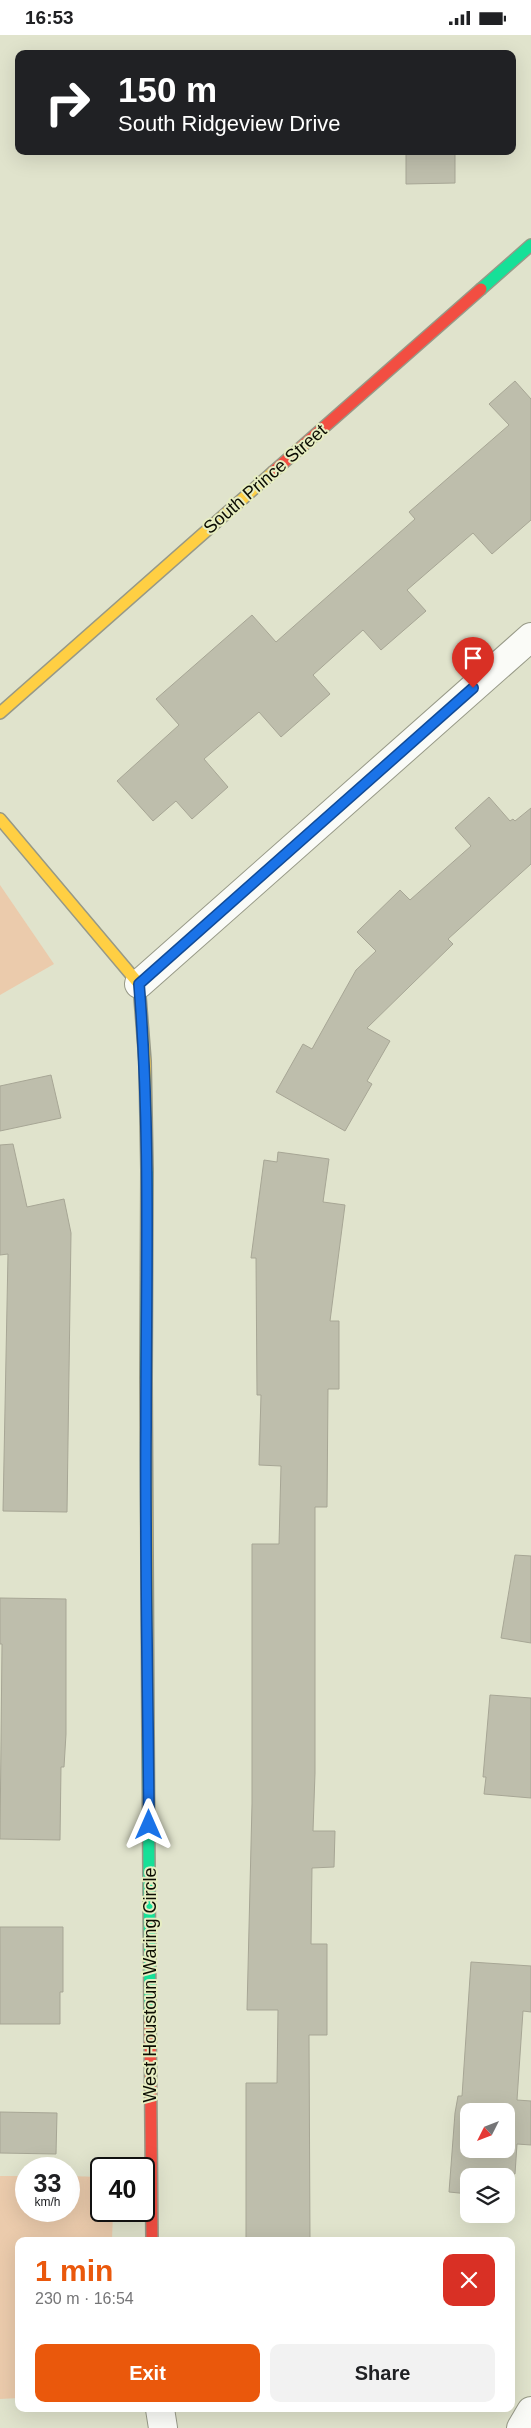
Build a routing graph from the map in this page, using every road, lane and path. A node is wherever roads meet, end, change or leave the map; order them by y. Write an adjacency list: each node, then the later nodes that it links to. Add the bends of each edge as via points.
1 (531, 245): 3 (street, South Prince Street)
2 (531, 637): 5 (street)
3 (0, 713)
4 (0, 819): 5 (street)
5 (139, 984): 6 (street, West Houstoun Waring Circle, via 145,1061 148,1217 146,1428)
6 (152, 2237)
7 (531, 2411): 10 (street)
8 (160, 2412): 9 (street)
9 (163, 2428)
10 (520, 2428)

